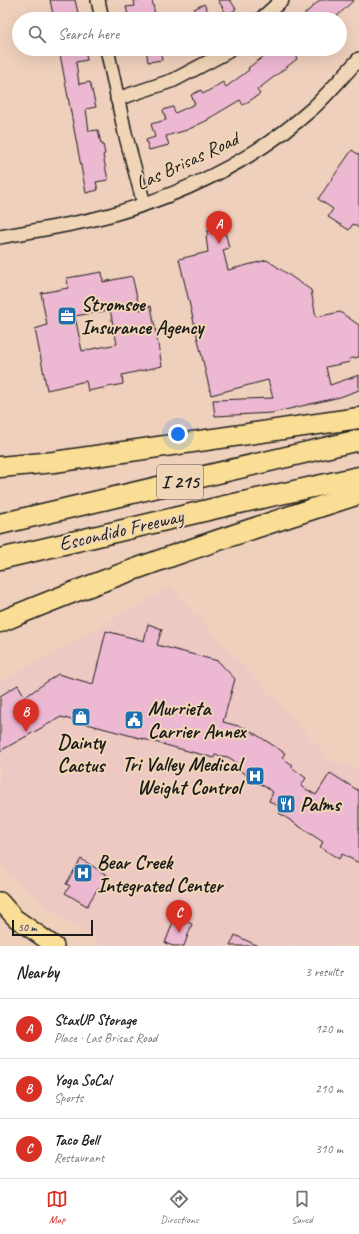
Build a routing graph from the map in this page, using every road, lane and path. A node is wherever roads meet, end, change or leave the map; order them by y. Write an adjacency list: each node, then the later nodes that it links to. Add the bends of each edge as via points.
1 (98, 0): 3 (street)
2 (274, 3): 4 (street)
3 (101, 12)
4 (267, 12)
5 (109, 56): 8 (street)
6 (219, 56): 8 (street, via 174,80)
7 (359, 59): 9 (street, Las Brisas Road, via 314,107 250,154 197,183)
8 (117, 99): 9 (street)
9 (144, 204): 10 (street, Las Brisas Road, via 109,215)
10 (0, 237)
11 (359, 418): 13 (highway, via 54,462)
12 (359, 440): 16 (highway, Escondido Freeway / I 215)
13 (0, 467)
14 (359, 477): 17 (highway, Escondido Freeway / I 215)
15 (359, 494): 18 (highway, via 102,581)
16 (0, 524)
17 (0, 559)
18 (0, 622)
19 (0, 901): 20 (main road, via 15,918)
20 (55, 946)

